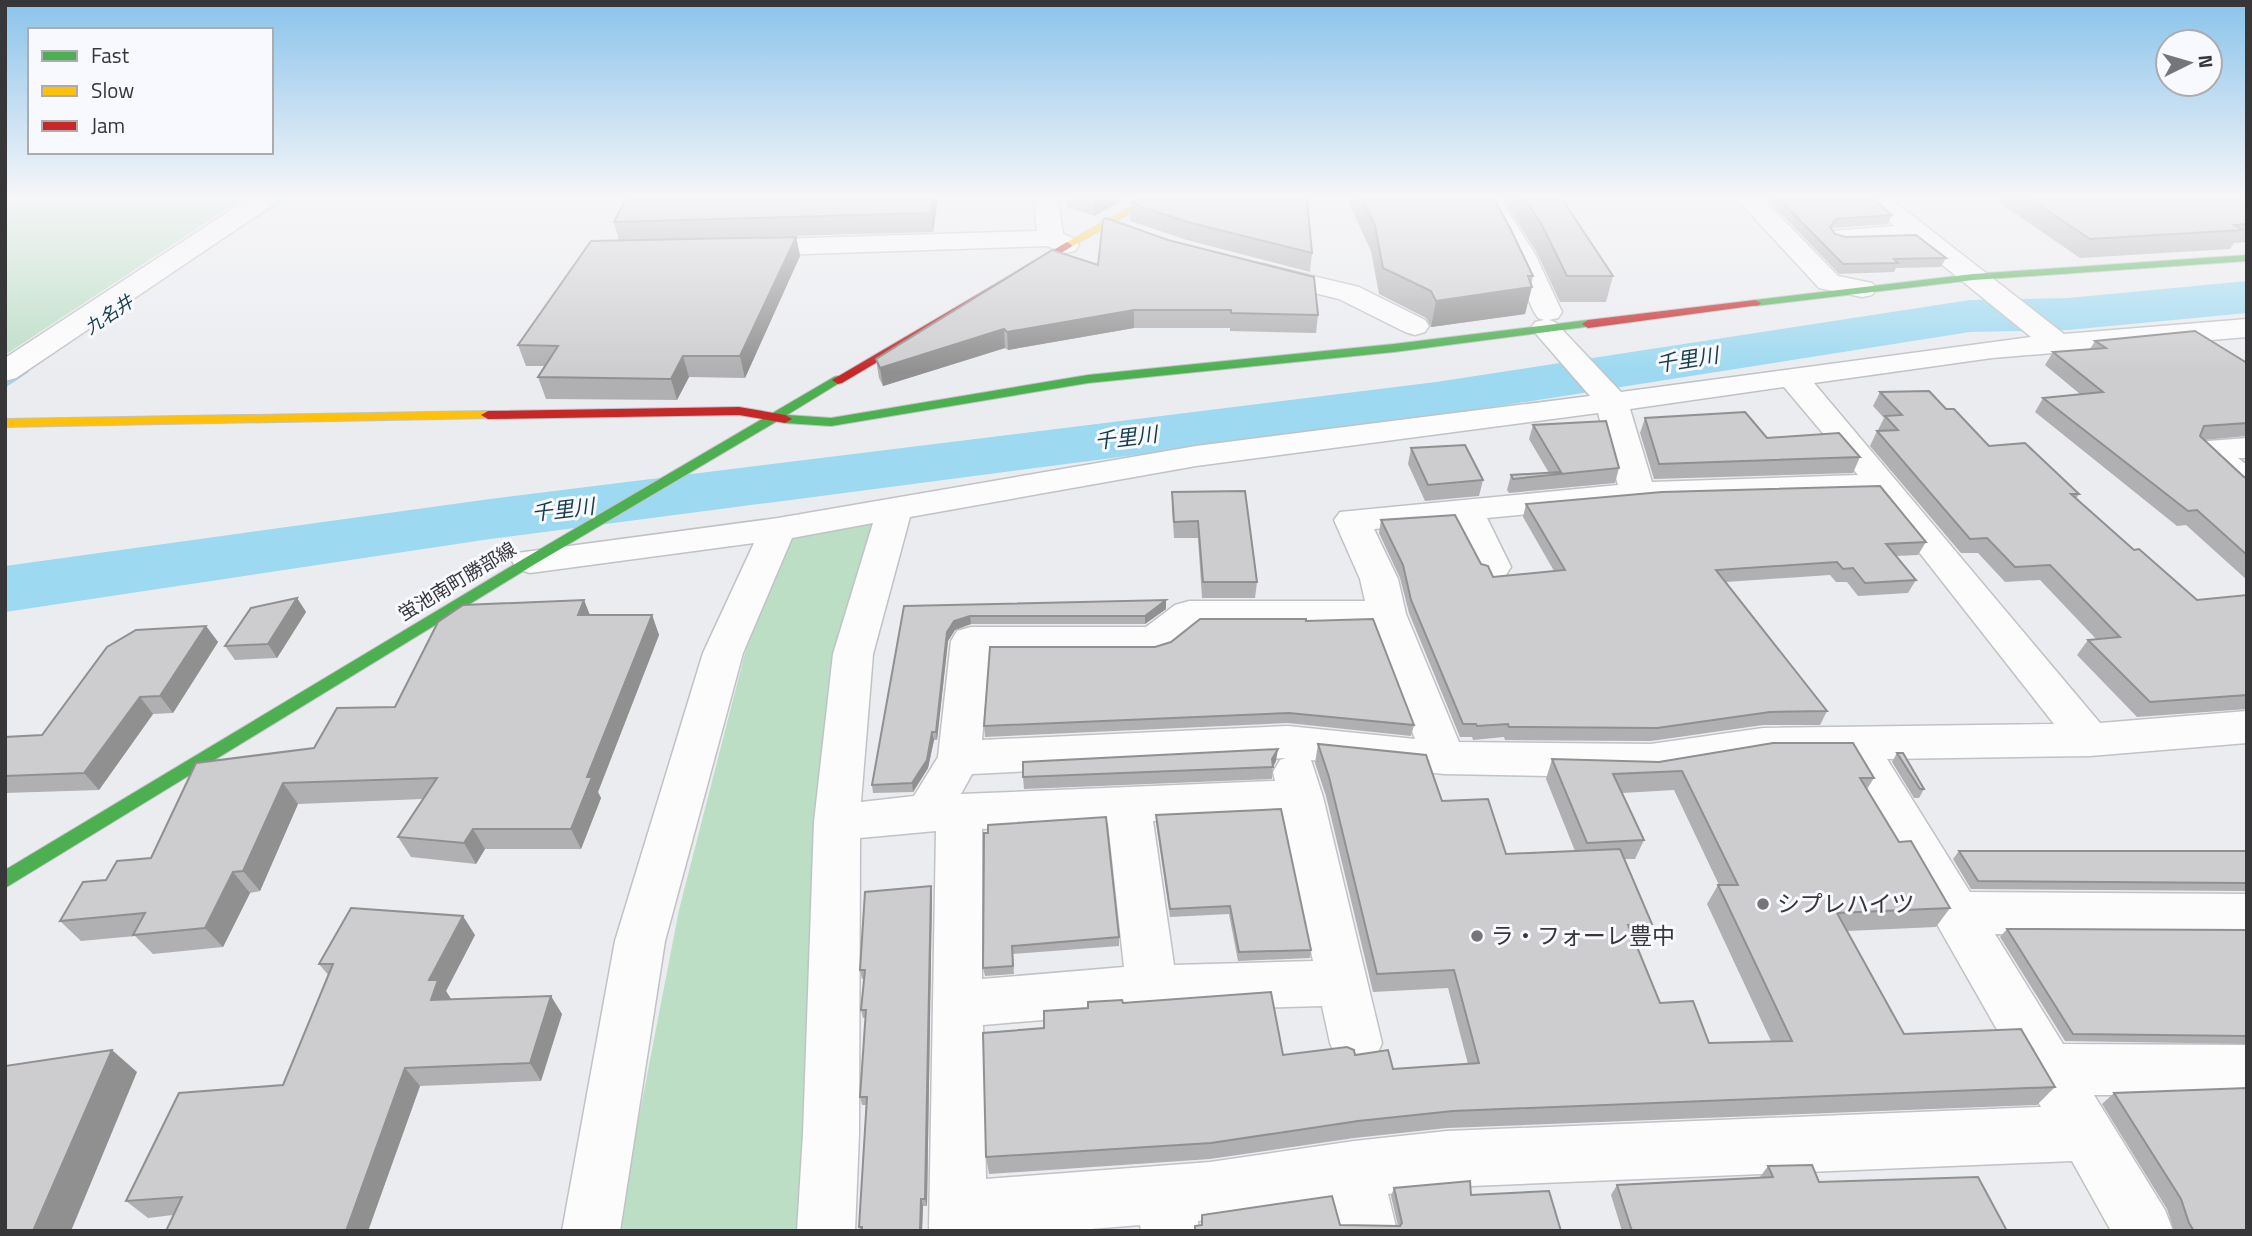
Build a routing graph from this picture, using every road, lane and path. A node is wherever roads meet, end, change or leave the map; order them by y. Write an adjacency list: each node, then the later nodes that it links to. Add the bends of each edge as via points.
1 (178, 257): 14 (street)
2 (1035, 257): 17 (street, 蛍池南町勝部線)
3 (1524, 257): 10 (street)
4 (1805, 257): 9 (street, via 1829,282)
5 (1948, 257): 8 (street)
6 (2247, 258): 8 (street)
7 (1238, 265): 11 (street, via 1349,293)
8 (1973, 277): 9 (street); 13 (street)
9 (1862, 289): 10 (street)
10 (1546, 320): 16 (street); 17 (street, via 1394,348 1088,379 831,422)
11 (1415, 326)
12 (2247, 328): 13 (street)
13 (2058, 344): 15 (street)
14 (5, 372)
15 (1793, 377): 16 (street); 21 (street)
16 (1613, 402): 22 (street); 23 (street, via 1196,456)
17 (774, 418): 18 (street, via 739,411); 26 (street, 蛍池南町勝部線)
18 (5, 422)
19 (2247, 448): 20 (street, via 2207,449)
20 (2247, 483)
21 (1884, 485): 22 (street); 30 (street)
22 (1638, 494): 24 (street)
23 (895, 508): 25 (street); 38 (street, via 853,654)
24 (1465, 510): 27 (street); 28 (street, via 1352,520 1379,579)
25 (778, 529): 26 (street); 52 (street, via 723,653 640,941)
26 (544, 553): 39 (street, 蛍池南町勝部線)
27 (1493, 567)
28 (1387, 614): 33 (street, via 1189,614 1155,641 971,641); 34 (street)
29 (2247, 727): 30 (street)
30 (2090, 740): 31 (street)
31 (1855, 742): 34 (street, via 1763,744 1651,761); 40 (street)
32 (1288, 743): 33 (street); 34 (street); 35 (street)
33 (959, 758): 37 (street)
34 (1444, 758)
35 (1301, 797): 36 (street); 42 (street)
36 (1128, 805): 37 (street); 43 (street)
37 (944, 812): 38 (street); 44 (street)
38 (837, 822): 53 (street)
39 (5, 880)
40 (1955, 913): 41 (street); 46 (street)
41 (2247, 915)
42 (1343, 983): 43 (street); 45 (street)
43 (1152, 988): 44 (street)
44 (957, 1004): 51 (street)
45 (1356, 1043)
46 (2047, 1069): 47 (street); 48 (street)
47 (2247, 1070)
48 (2086, 1133): 49 (street, via 1447,1159); 55 (street)
49 (1354, 1169): 50 (street, via 1210,1191); 54 (street)
50 (1168, 1213): 51 (street)
51 (958, 1220)
52 (591, 1231)
53 (826, 1231)
54 (1368, 1231)
55 (2144, 1231)

